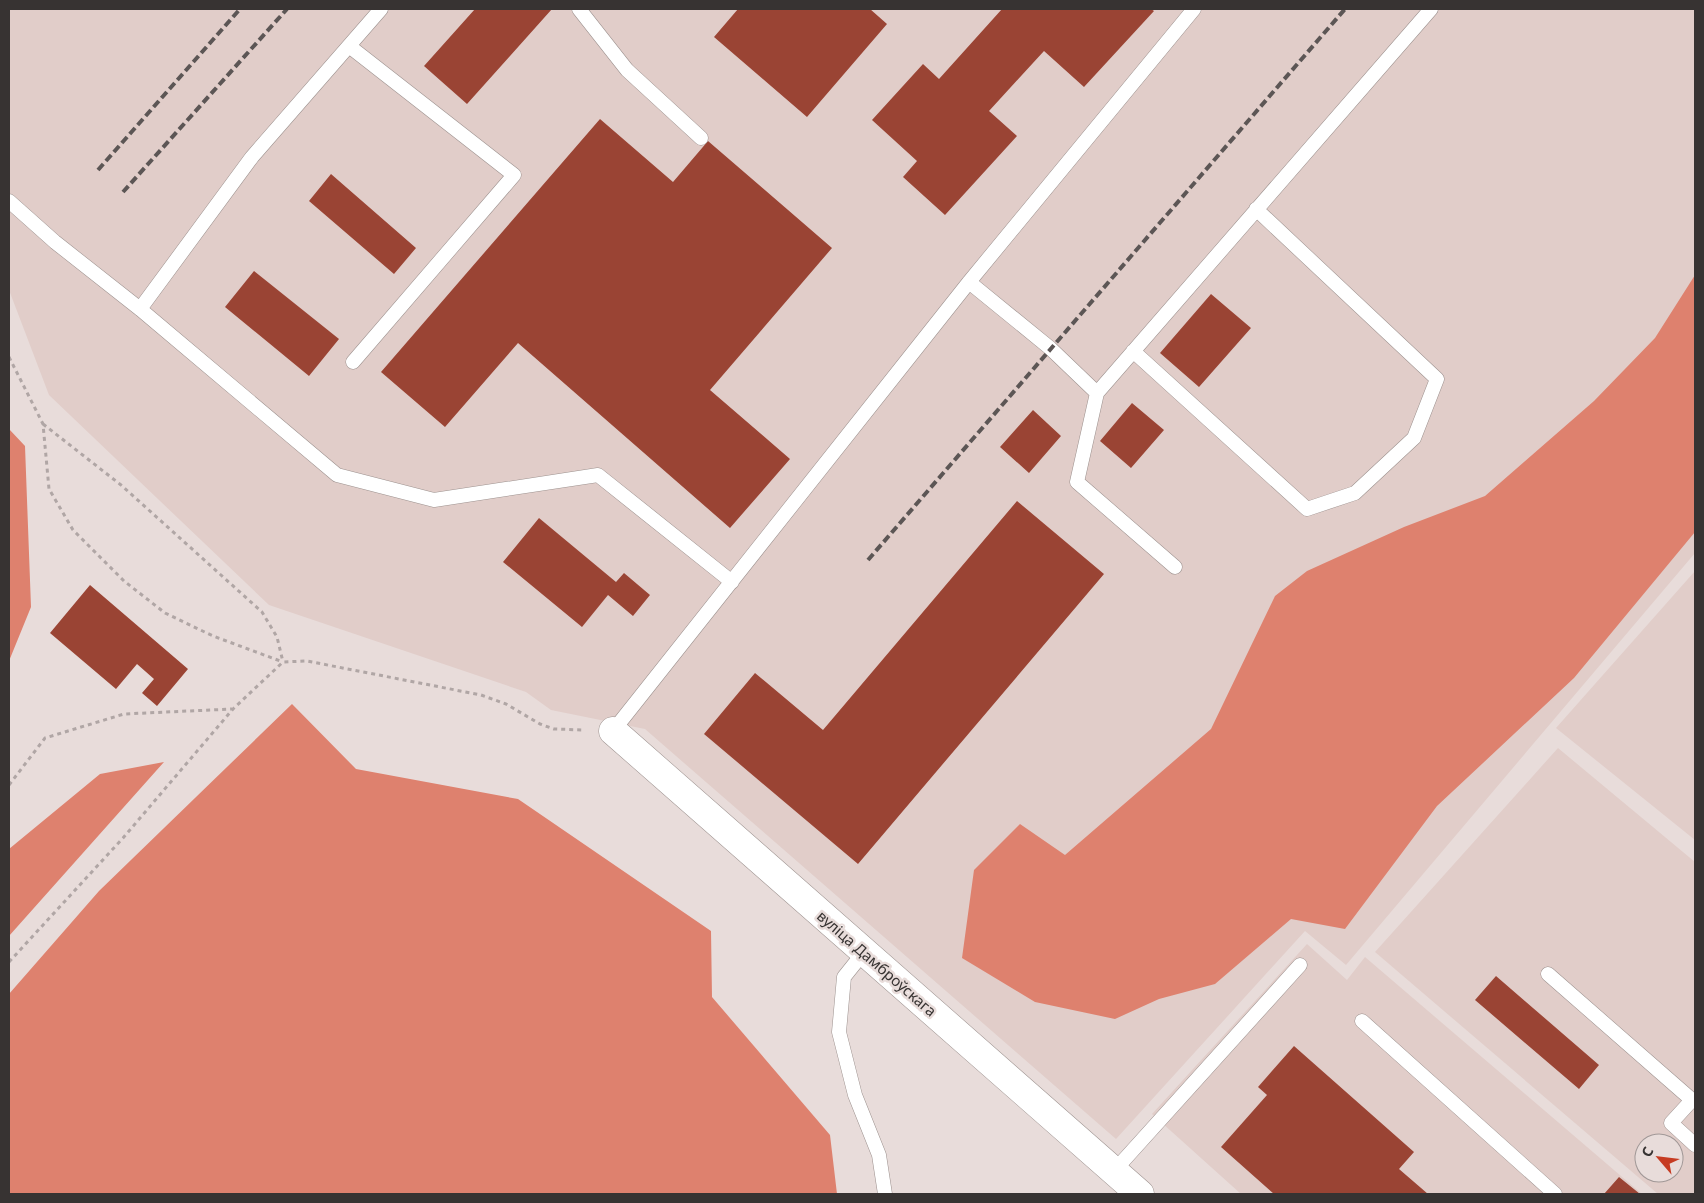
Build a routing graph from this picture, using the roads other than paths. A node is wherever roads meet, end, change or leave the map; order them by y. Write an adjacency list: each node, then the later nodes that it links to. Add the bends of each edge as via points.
1 (381, 9): 5 (lane)
2 (579, 9): 6 (lane, via 627,70)
3 (1194, 9): 9 (lane)
4 (1430, 9): 8 (lane)
5 (349, 46): 10 (lane, via 252,157); 12 (lane, via 514,175)
6 (701, 138)
7 (9, 201): 10 (lane)
8 (1256, 210): 11 (lane); 11 (lane, via 1436,379 1414,438 1355,494 1308,509)
9 (969, 282): 13 (lane, via 1050,348); 15 (lane)
10 (140, 309): 15 (lane, via 337,475 434,500 598,475)
11 (1133, 351): 13 (lane)
12 (354, 362)
13 (1097, 393): 14 (lane, via 1077,482)
14 (1175, 567)
15 (732, 582): 16 (lane)
16 (613, 731): 17 (street, вуліца Дамброўскага)
17 (864, 952): 23 (street, вуліца Дамброўскага); 24 (lane, via 844,977 839,1032 855,1094 879,1155)
18 (1300, 964): 23 (lane)
19 (1548, 974): 21 (lane)
20 (1362, 1021): 26 (lane)
21 (1694, 1098): 22 (lane, via 1671,1124)
22 (1695, 1145)
23 (1114, 1171): 25 (street, вуліца Дамброўскага)
24 (885, 1194)
25 (1140, 1194)
26 (1555, 1194)

